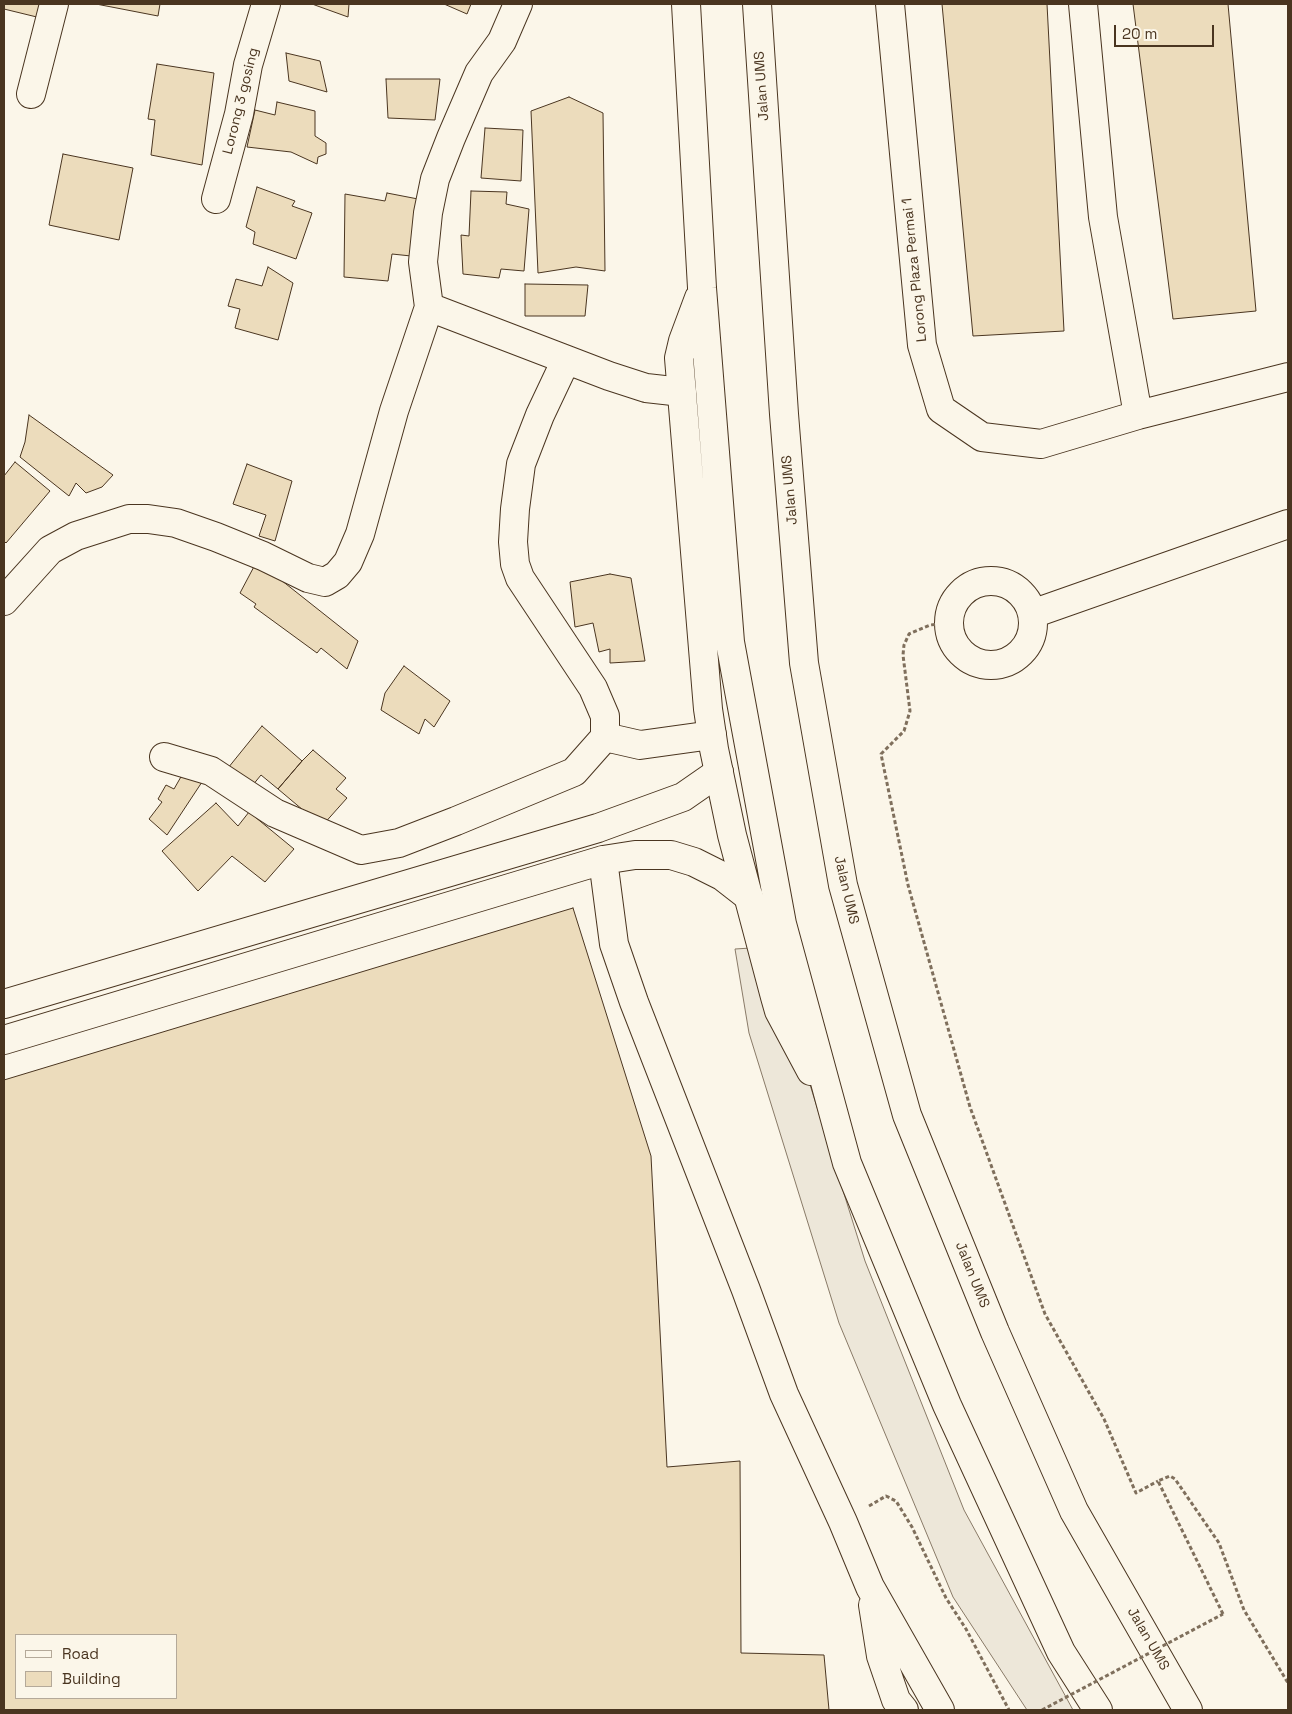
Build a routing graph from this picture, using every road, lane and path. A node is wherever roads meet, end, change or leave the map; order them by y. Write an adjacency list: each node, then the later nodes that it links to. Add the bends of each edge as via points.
1 (54, 4): 8 (main road)
2 (266, 4): 9 (main road, Lorong 3 gosing)
3 (518, 4): 11 (main road, via 502,41 475,81 435,179 423,262)
4 (686, 4): 10 (main road)
5 (757, 4): 38 (main road, Jalan UMS, via 783,404 804,663 843,885 907,1115 995,1332 1074,1511)
6 (890, 4): 15 (main road, Lorong Plaza Permai 1, via 922,344 941,409 982,437 1042,444)
7 (1083, 4): 15 (main road, via 1103,217)
8 (31, 94)
9 (216, 199)
10 (702, 288): 14 (main road, via 679,358); 28 (main road, via 730,642 782,924)
11 (429, 307): 12 (main road); 17 (main road, via 394,411 360,534 348,562 337,575 325,582 308,578 262,556 176,523 129,519 76,536 50,550)
12 (566, 360): 14 (main road, via 646,388); 21 (main road, via 521,464 513,542 515,564 520,578 593,688 605,716)
13 (1288, 377): 15 (main road, Lorong Plaza Permai 1)
14 (682, 392): 20 (main road)
15 (1138, 415)
16 (1288, 524): 18 (main road)
17 (4, 601)
18 (1032, 614): 19 (main road, via 1019,590 993,580 979,581 957,597); 19 (main road, via 1029,642 1009,661 995,665 968,659 951,637)
19 (948, 623): 29 (path, via 930,625 909,634 903,655 910,711 904,731 881,754 908,885 970,1107 1045,1314 1104,1419 1136,1493)
20 (712, 735): 21 (main road, via 640,745); 23 (main road)
21 (605, 737): 22 (main road, via 574,772 400,843 361,850 275,813 211,771)
22 (164, 757)
23 (719, 772): 25 (main road); 26 (main road, via 683,797 598,828)
24 (603, 860): 25 (main road, via 635,854 671,855 722,876); 27 (main road); 30 (main road, via 614,944 634,1002 784,1394)
25 (749, 897): 28 (main road, via 779,1012)
26 (4, 1004)
27 (4, 1040)
28 (833, 1112): 37 (main road, via 847,1163 947,1405 1061,1652)
29 (1158, 1481): 32 (path, via 1170,1476 1175,1479 1219,1543 1244,1610); 36 (path, bridge, via 1223,1614)
30 (843, 1522): 31 (main road); 35 (path, via 886,1496 896,1501)
31 (870, 1587): 33 (main road, via 881,1656 896,1700); 34 (main road)
32 (1288, 1683)
33 (904, 1710)
34 (940, 1710)
35 (1009, 1710)
36 (1042, 1710)
37 (1098, 1710)
38 (1188, 1710)

